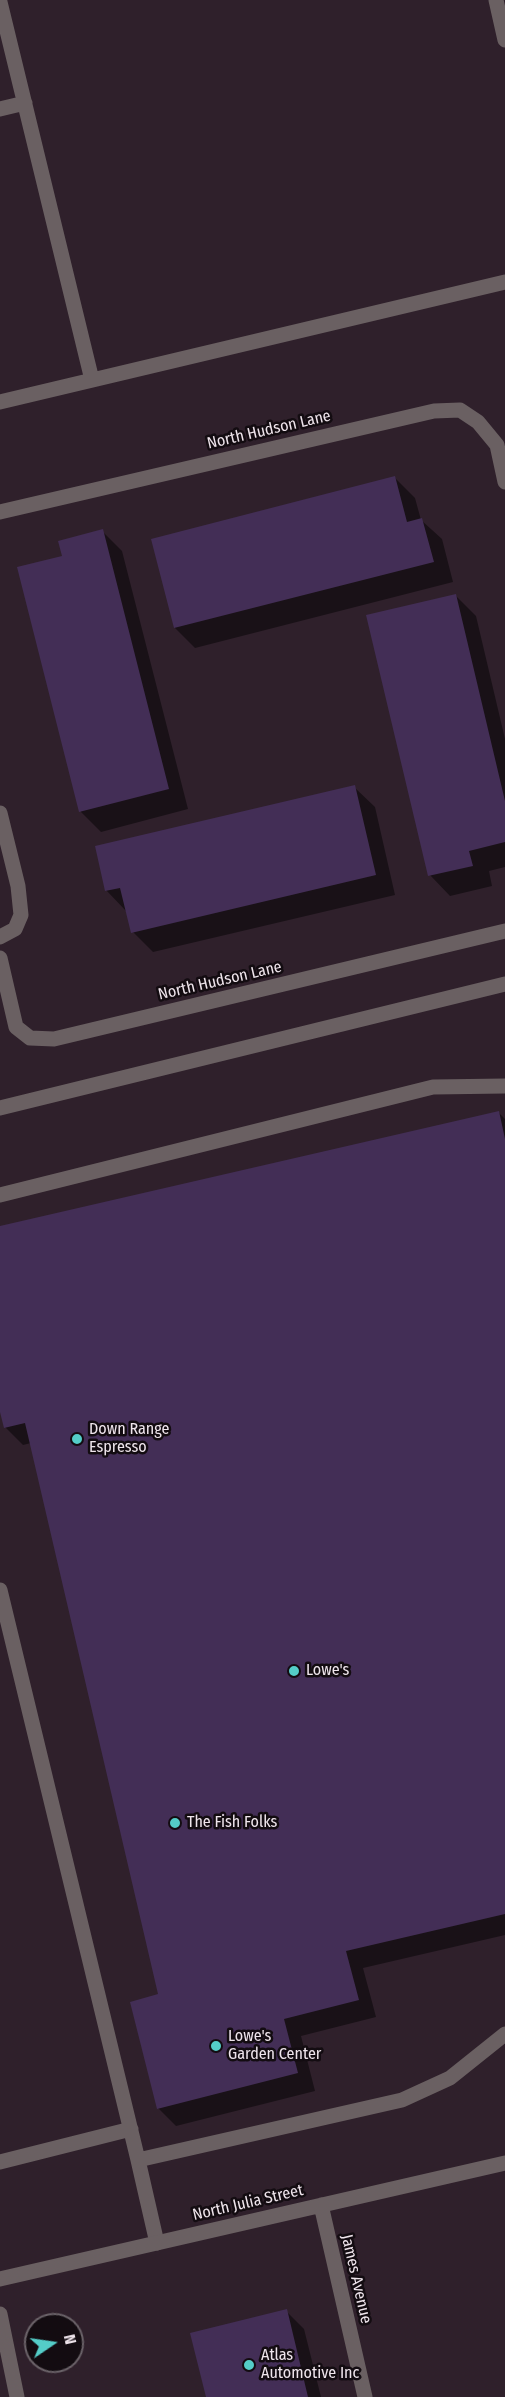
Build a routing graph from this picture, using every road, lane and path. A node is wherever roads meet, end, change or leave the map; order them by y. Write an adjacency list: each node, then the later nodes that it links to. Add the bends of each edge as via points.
1 (496, 0): 3 (street)
2 (0, 2): 4 (street)
3 (505, 40)
4 (25, 103): 5 (street); 7 (street)
5 (0, 109)
6 (505, 282): 7 (street)
7 (92, 380): 8 (street)
8 (0, 402)
9 (505, 482): 10 (street, North Hudson Lane, via 497,445 477,422 459,410 434,411)
10 (0, 512)
11 (0, 813): 13 (street, via 21,915 15,928)
12 (505, 931): 14 (street, North Hudson Lane, via 54,1039 30,1038 16,1027)
13 (0, 937)
14 (0, 958)
15 (505, 984): 17 (street)
16 (505, 1086): 18 (street, via 433,1087)
17 (0, 1108)
18 (0, 1195)
19 (0, 1590): 20 (street)
20 (4, 1626): 22 (street)
21 (505, 2034): 23 (street, via 450,2078 402,2100)
22 (131, 2129): 23 (street); 24 (street)
23 (138, 2160): 27 (street)
24 (0, 2162)
25 (505, 2163): 26 (street, North Julia Street)
26 (321, 2205): 27 (street, North Julia Street); 31 (street, James Avenue)
27 (157, 2243): 28 (street, North Julia Street)
28 (0, 2279)
29 (0, 2314): 30 (street)
30 (17, 2397)
31 (365, 2397)

